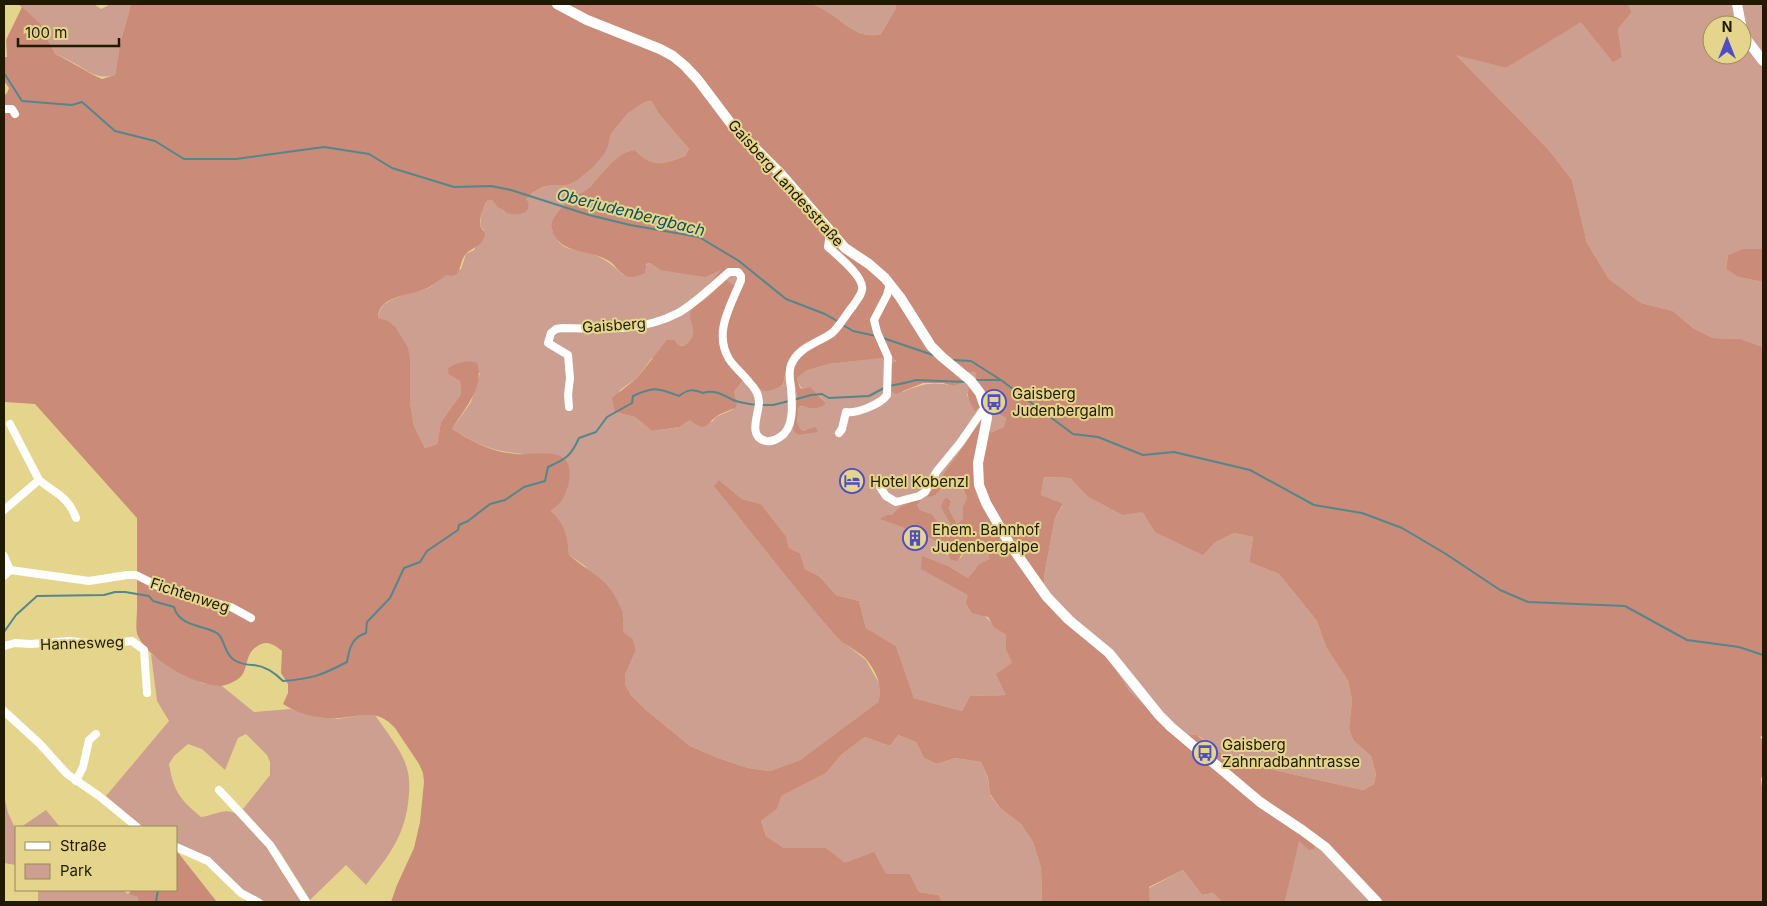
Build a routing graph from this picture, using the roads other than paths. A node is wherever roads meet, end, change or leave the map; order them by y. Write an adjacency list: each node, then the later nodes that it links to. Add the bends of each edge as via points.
1 (557, 4): 6 (main road, Gaisberg Landesstraße, via 587,20 660,49 685,66 732,125 781,174)
2 (1752, 46): 3 (main road)
3 (1763, 61)
4 (4, 109): 5 (street, via 12,109)
5 (15, 114)
6 (830, 232): 7 (main road, Gaisberg Landesstraße, via 844,248 874,268); 9 (street, Gaisberg, via 828,247 857,276 863,288 836,328 801,352 791,365 791,418 785,434 767,441 756,433 758,394 730,360 722,340 725,319 742,280 734,271 679,312 649,324 608,329 562,328 551,333 548,344 568,354)
7 (890, 284): 8 (main road, Gaisberg Landesstraße, via 931,346 974,384); 11 (street, via 874,319 888,357 887,395 858,412 846,412)
8 (985, 404): 13 (street, via 925,492 896,502); 29 (main road, via 987,422 978,463 979,485 1009,543 1046,597 1109,653 1159,715 1260,802 1325,847)
9 (569, 407)
10 (10, 424): 12 (street)
11 (839, 433)
12 (39, 480): 14 (street); 15 (street, via 67,501)
13 (880, 487)
14 (4, 510)
15 (76, 518)
16 (4, 556): 17 (street, Fichtenweg)
17 (7, 573): 18 (street, Fichtenweg, via 88,581 136,575 166,590 231,607)
18 (251, 618)
19 (4, 646): 20 (street, Hannesweg, via 15,643 132,641 144,650)
20 (147, 693)
21 (4, 711): 23 (street)
22 (96, 734): 23 (street, via 89,740 82,771)
23 (76, 780): 25 (street)
24 (219, 790): 28 (street, via 270,845)
25 (136, 826)
26 (178, 848): 27 (street, via 208,861 242,893)
27 (258, 902)
28 (306, 902)
29 (1376, 902)

